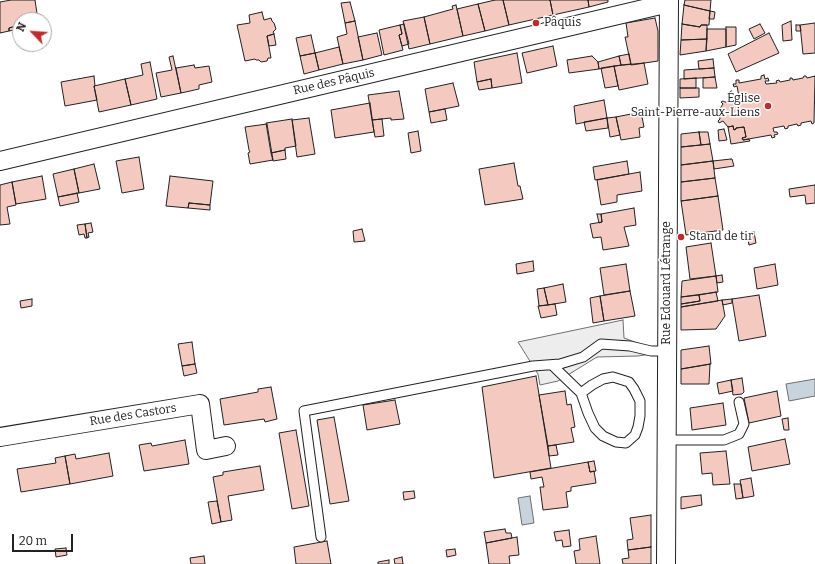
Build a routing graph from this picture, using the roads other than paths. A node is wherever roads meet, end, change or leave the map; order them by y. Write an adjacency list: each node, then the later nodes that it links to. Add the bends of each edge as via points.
1 (669, 1): 2 (street, Rue des Pâquis); 3 (street, Rue Edouard Létrange)
2 (0, 161)
3 (667, 351): 4 (lane, via 601,344 583,358); 8 (street, Rue Edouard Létrange)
4 (552, 365): 5 (lane); 10 (lane, via 533,366 304,411)
5 (580, 393): 5 (lane, via 613,377 629,382 640,401 640,416 635,435 626,443 603,436 595,428)
6 (739, 402): 8 (lane, via 744,424 739,434 724,440)
7 (0, 437): 9 (street, Rue des Castors, via 200,404 206,450)
8 (667, 440): 11 (street, Rue Edouard Létrange)
9 (226, 446)
10 (321, 536)
11 (666, 564)

